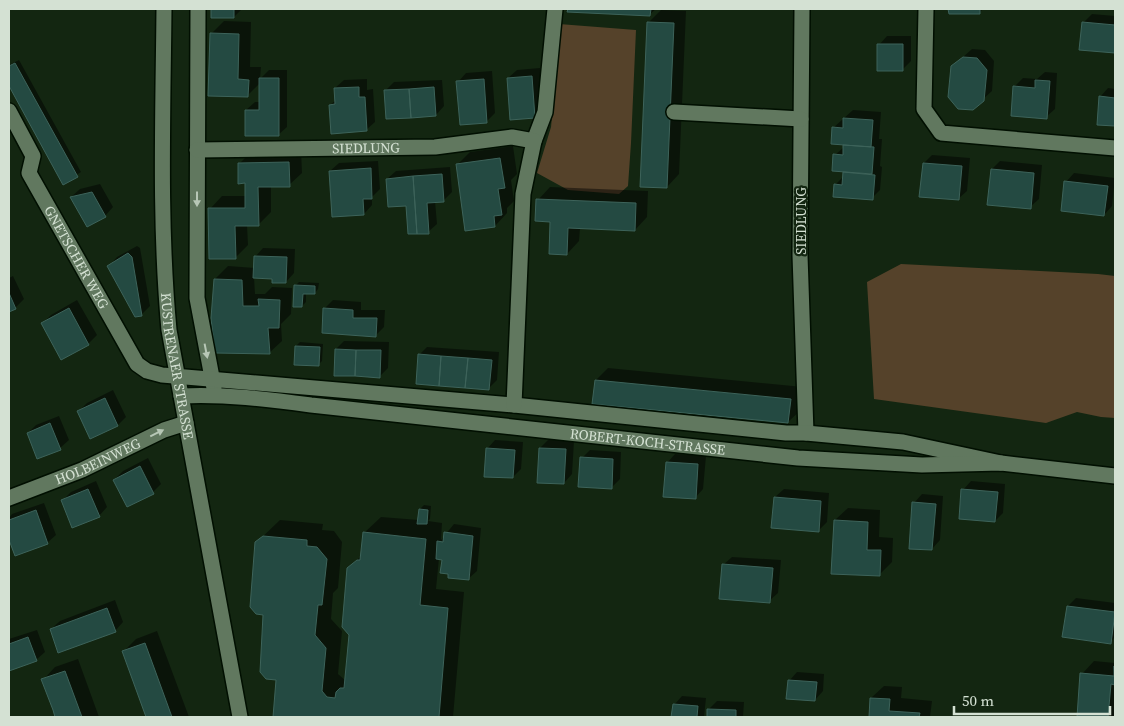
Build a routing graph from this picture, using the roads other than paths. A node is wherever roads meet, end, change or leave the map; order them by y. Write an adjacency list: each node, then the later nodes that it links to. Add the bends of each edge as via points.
1 (164, 9): 12 (street, KUSTRENAER STRASSE, via 165,282)
2 (198, 9): 11 (street)
3 (555, 9): 9 (street, via 545,112)
4 (802, 9): 8 (street, SIEDLUNG)
5 (926, 9): 10 (street, via 924,109 941,133)
6 (9, 111): 12 (street, GNETSCHER WEG, via 33,156 29,173 136,364 147,371)
7 (674, 112): 8 (street)
8 (801, 119): 20 (street, SIEDLUNG, via 800,255)
9 (534, 141): 11 (street, SIEDLUNG, via 512,137 435,147); 18 (street, via 523,194)
10 (1115, 148)
11 (197, 150): 13 (street, one-way to 13, via 197,298)
12 (177, 376): 13 (street); 16 (street, KUSTRENAER STRASSE)
13 (212, 378): 14 (street); 15 (street)
14 (274, 383): 17 (street); 18 (street)
15 (215, 394): 16 (street, ROBERT-KOCH-STRASSE); 17 (street, ROBERT-KOCH-STRASSE)
16 (181, 396): 19 (street, KUSTRENAER STRASSE)
17 (272, 400): 21 (street, ROBERT-KOCH-STRASSE, via 798,458 922,465)
18 (514, 405): 20 (street)
19 (186, 423): 23 (street, HOLBEINWEG, one-way to 19, via 82,470 164,430); 24 (street, KUSTRENAER STRASSE)
20 (806, 433): 21 (street, via 903,442)
21 (1001, 463): 22 (street, ROBERT-KOCH-STRASSE)
22 (1115, 476)
23 (9, 498)
24 (240, 717)

